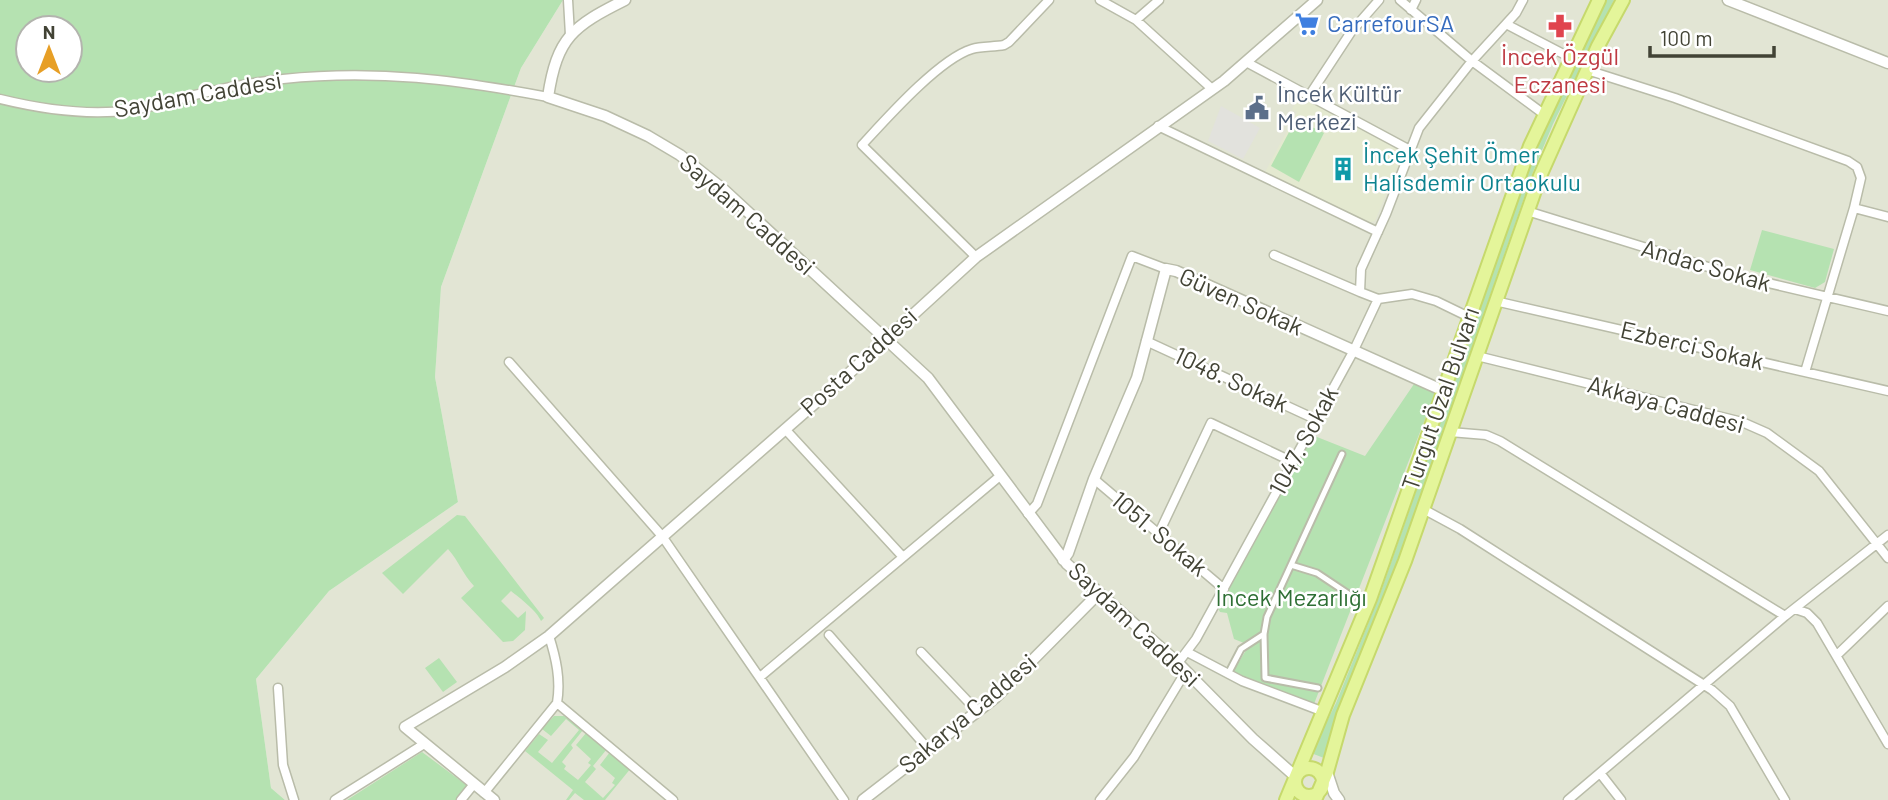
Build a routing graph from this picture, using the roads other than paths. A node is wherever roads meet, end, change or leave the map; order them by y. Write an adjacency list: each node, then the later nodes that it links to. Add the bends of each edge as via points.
1 (568, 0): 18 (street)
2 (625, 0): 18 (street, via 589,18)
3 (1049, 0): 36 (street, via 1009,42 969,50 942,68 862,145)
4 (1100, 0): 16 (street)
5 (1158, 0): 16 (street)
6 (1317, 0): 21 (street, Posta Caddesi)
7 (1379, 0): 25 (street, via 1351,32)
8 (1400, 0): 15 (street)
9 (1416, 0): 15 (street)
10 (1523, 0): 17 (street)
11 (1600, 0): 19 (main road, Turgut Özal Bulvarı)
12 (1623, 0): 23 (main road, Turgut Özal Bulvarı)
13 (1728, 0): 14 (street)
14 (1740, 2): 22 (street)
15 (1411, 10): 20 (street)
16 (1136, 19): 24 (street)
17 (1506, 24): 19 (street); 20 (street)
18 (570, 35): 26 (street, via 556,58)
19 (1573, 60): 28 (main road, Turgut Özal Bulvarı)
20 (1472, 61): 28 (street); 30 (street, via 1419,128)
21 (1246, 62): 24 (street, Posta Caddesi); 25 (street)
22 (1888, 63)
23 (1587, 70): 31 (street, via 1848,161 1861,177); 32 (main road, Turgut Özal Bulvarı)
24 (1211, 88): 29 (street, Posta Caddesi)
25 (1309, 96): 30 (street)
26 (548, 97): 27 (street, Saydam Caddesi, via 438,78 340,75 234,86 147,108 111,112); 44 (street, Saydam Caddesi, via 616,121 680,155)
27 (0, 99)
28 (1545, 115): 43 (main road, Turgut Özal Bulvarı)
29 (1158, 126): 34 (street); 36 (street, Posta Caddesi)
30 (1410, 150): 34 (street)
31 (1854, 208): 33 (street); 39 (street)
32 (1527, 211): 39 (street, Andac Sokak, via 1734,275); 41 (main road, Turgut Özal Bulvarı)
33 (1888, 217)
34 (1378, 232): 38 (street, via 1361,269)
35 (1274, 255): 38 (street)
36 (976, 257): 44 (street, Posta Caddesi)
37 (1167, 269): 45 (street, Güven Sokak); 46 (street, Güven Sokak); 60 (street, via 1132,256 1037,504)
38 (1360, 292): 40 (street)
39 (1826, 297): 42 (street, Andac Sokak); 49 (street)
40 (1378, 299): 43 (street, via 1412,294); 46 (street, 1047. Sokak)
41 (1495, 301): 47 (main road, Turgut Özal Bulvarı); 49 (street, Ezberci Sokak)
42 (1888, 311)
43 (1469, 317): 50 (main road, Turgut Özal Bulvarı)
44 (886, 338): 53 (street, Posta Caddesi); 57 (street, Saydam Caddesi, via 928,378)
45 (1146, 341): 52 (street, 1048. Sokak); 58 (street, Güven Sokak, via 1137,378)
46 (1353, 352): 50 (street, Güven Sokak); 52 (street, 1047. Sokak)
47 (1477, 356): 54 (main road, Turgut Özal Bulvarı); 64 (street, Akkaya Caddesi, via 1742,422 1767,433 1819,471)
48 (509, 362): 63 (street)
49 (1805, 372): 51 (street, Ezberci Sokak)
50 (1444, 391): 90 (main road, Turgut Özal Bulvarı)
51 (1888, 391)
52 (1315, 419): 56 (street, 1047. Sokak)
53 (785, 429): 63 (street, Posta Caddesi); 65 (street)
54 (1450, 432): 59 (main road, Turgut Özal Bulvarı); 74 (street, via 1500,441)
55 (1342, 454): 68 (street)
56 (1293, 462): 61 (street, via 1212,423); 69 (street, 1047. Sokak)
57 (1000, 476): 60 (street, Saydam Caddesi); 65 (street)
58 (1094, 479): 61 (street, 1051. Sokak); 67 (street, Güven Sokak)
59 (1423, 509): 85 (street); 94 (main road, Turgut Özal Bulvarı, via 1343,715)
60 (1028, 514): 67 (street, Saydam Caddesi)
61 (1158, 533): 69 (street, 1051. Sokak)
62 (1888, 535): 64 (street)
63 (662, 536): 77 (street, Posta Caddesi); 84 (street)
64 (1877, 544): 66 (street, Akkaya Caddesi); 73 (street)
65 (903, 556): 84 (street)
66 (1888, 558)
67 (1063, 560): 70 (street, Saydam Caddesi)
68 (1292, 565): 71 (street, via 1317,573); 75 (street, via 1267,617)
69 (1224, 589): 79 (street, 1047. Sokak)
70 (1099, 593): 81 (street, Saydam Caddesi); 89 (street, Sakarya Caddesi)
71 (1353, 597)
72 (1888, 606): 80 (street)
73 (1795, 609): 74 (street); 80 (street, via 1807,613)
74 (1785, 616): 85 (street)
75 (1264, 634): 83 (street, via 1241,649); 87 (street, via 1265,678)
76 (829, 635): 93 (street)
77 (549, 636): 88 (street, via 558,672); 91 (street, Posta Caddesi, via 405,727)
78 (921, 652): 89 (street)
79 (1187, 652): 81 (street, 1047. Sokak); 83 (street, Saydam Caddesi)
80 (1837, 655): 92 (street)
81 (1178, 663): 82 (street, Saydam Caddesi)
82 (1186, 671): 96 (street, Saydam Caddesi); 107 (street, via 1134,757)
83 (1228, 674): 90 (street, Saydam Caddesi)
84 (760, 677): 105 (street)
85 (1705, 685): 95 (street); 112 (street, via 1730,706)
86 (278, 688): 100 (street, via 283,765)
87 (1318, 688)
88 (557, 703): 98 (street); 104 (street)
89 (978, 712): 93 (street, Sakarya Caddesi)
90 (1324, 712): 96 (main road, Turgut Özal Bulvarı)
91 (424, 744): 97 (street); 101 (street)
92 (1888, 744)
93 (929, 750): 106 (street, Sakarya Caddesi)
94 (1327, 772): 99 (main road, Turgut Özal Bulvarı); 109 (street)
95 (1600, 773): 110 (street); 111 (street)
96 (1296, 777): 99 (main road, via 1298,790 1305,795); 99 (main road, via 1301,770 1314,769 1322,779); 108 (main road, Turgut Özal Bulvarı)
97 (474, 784): 98 (street); 102 (street)
98 (484, 793): 103 (street)
99 (1318, 794)
100 (294, 800)
101 (335, 800)
102 (461, 800)
103 (494, 800)
104 (673, 800)
105 (844, 800)
106 (863, 800)
107 (1100, 800)
108 (1286, 800)
109 (1339, 800)
110 (1568, 800)
111 (1621, 800)
112 (1785, 800)

